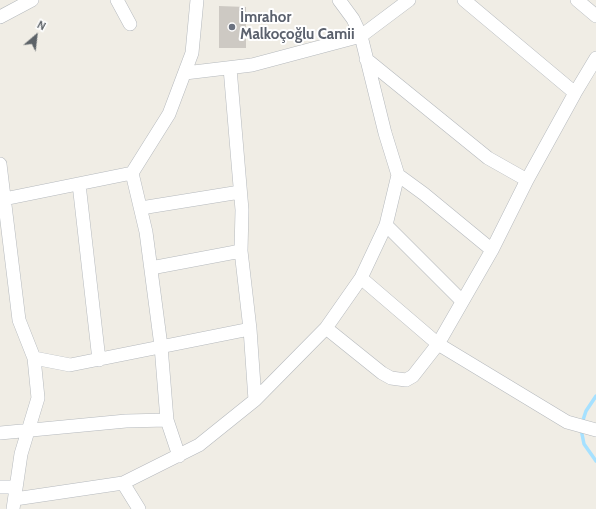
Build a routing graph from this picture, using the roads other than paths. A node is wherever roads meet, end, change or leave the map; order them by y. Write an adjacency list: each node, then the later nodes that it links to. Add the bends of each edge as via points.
1 (32, 0): 9 (street)
2 (117, 0): 10 (street)
3 (197, 0): 15 (street, via 192,54)
4 (339, 0): 11 (street, via 353,19)
5 (409, 0): 11 (street)
6 (464, 0): 16 (street)
7 (577, 0): 8 (street)
8 (596, 16)
9 (0, 17)
10 (130, 24)
11 (361, 36): 13 (street); 14 (street, via 252,65)
12 (596, 58): 16 (street)
13 (366, 59): 19 (street); 20 (street, via 488,158)
14 (230, 68): 15 (street); 22 (street)
15 (185, 73): 18 (street, via 169,114)
16 (575, 93): 20 (street)
17 (0, 164): 23 (street)
18 (132, 173): 21 (street); 24 (street)
19 (398, 175): 25 (street); 26 (street)
20 (527, 180): 26 (street)
21 (79, 184): 23 (street); 36 (street)
22 (240, 192): 24 (street); 27 (street)
23 (4, 199): 35 (street, via 19,320)
24 (140, 208): 28 (street)
25 (386, 225): 29 (street); 30 (street)
26 (492, 250): 30 (street)
27 (241, 251): 28 (street); 32 (street)
28 (151, 268): 34 (street)
29 (361, 278): 31 (street); 33 (street)
30 (462, 301): 33 (street)
31 (326, 328): 33 (street, via 382,374 392,378 406,380 413,376); 37 (street)
32 (250, 329): 34 (street); 37 (street)
33 (438, 344): 40 (street, via 566,422)
34 (161, 346): 36 (street); 38 (street)
35 (34, 358): 36 (street, via 70,365); 39 (street, via 38,398)
36 (99, 360)
37 (255, 400): 42 (street, via 199,445)
38 (167, 420): 39 (street); 42 (street)
39 (29, 429): 41 (street); 45 (street, via 21,454)
40 (596, 430)
41 (0, 433)
42 (179, 456): 43 (street)
43 (123, 483): 45 (street); 46 (street)
44 (0, 488): 45 (street)
45 (15, 498)
46 (140, 509)

